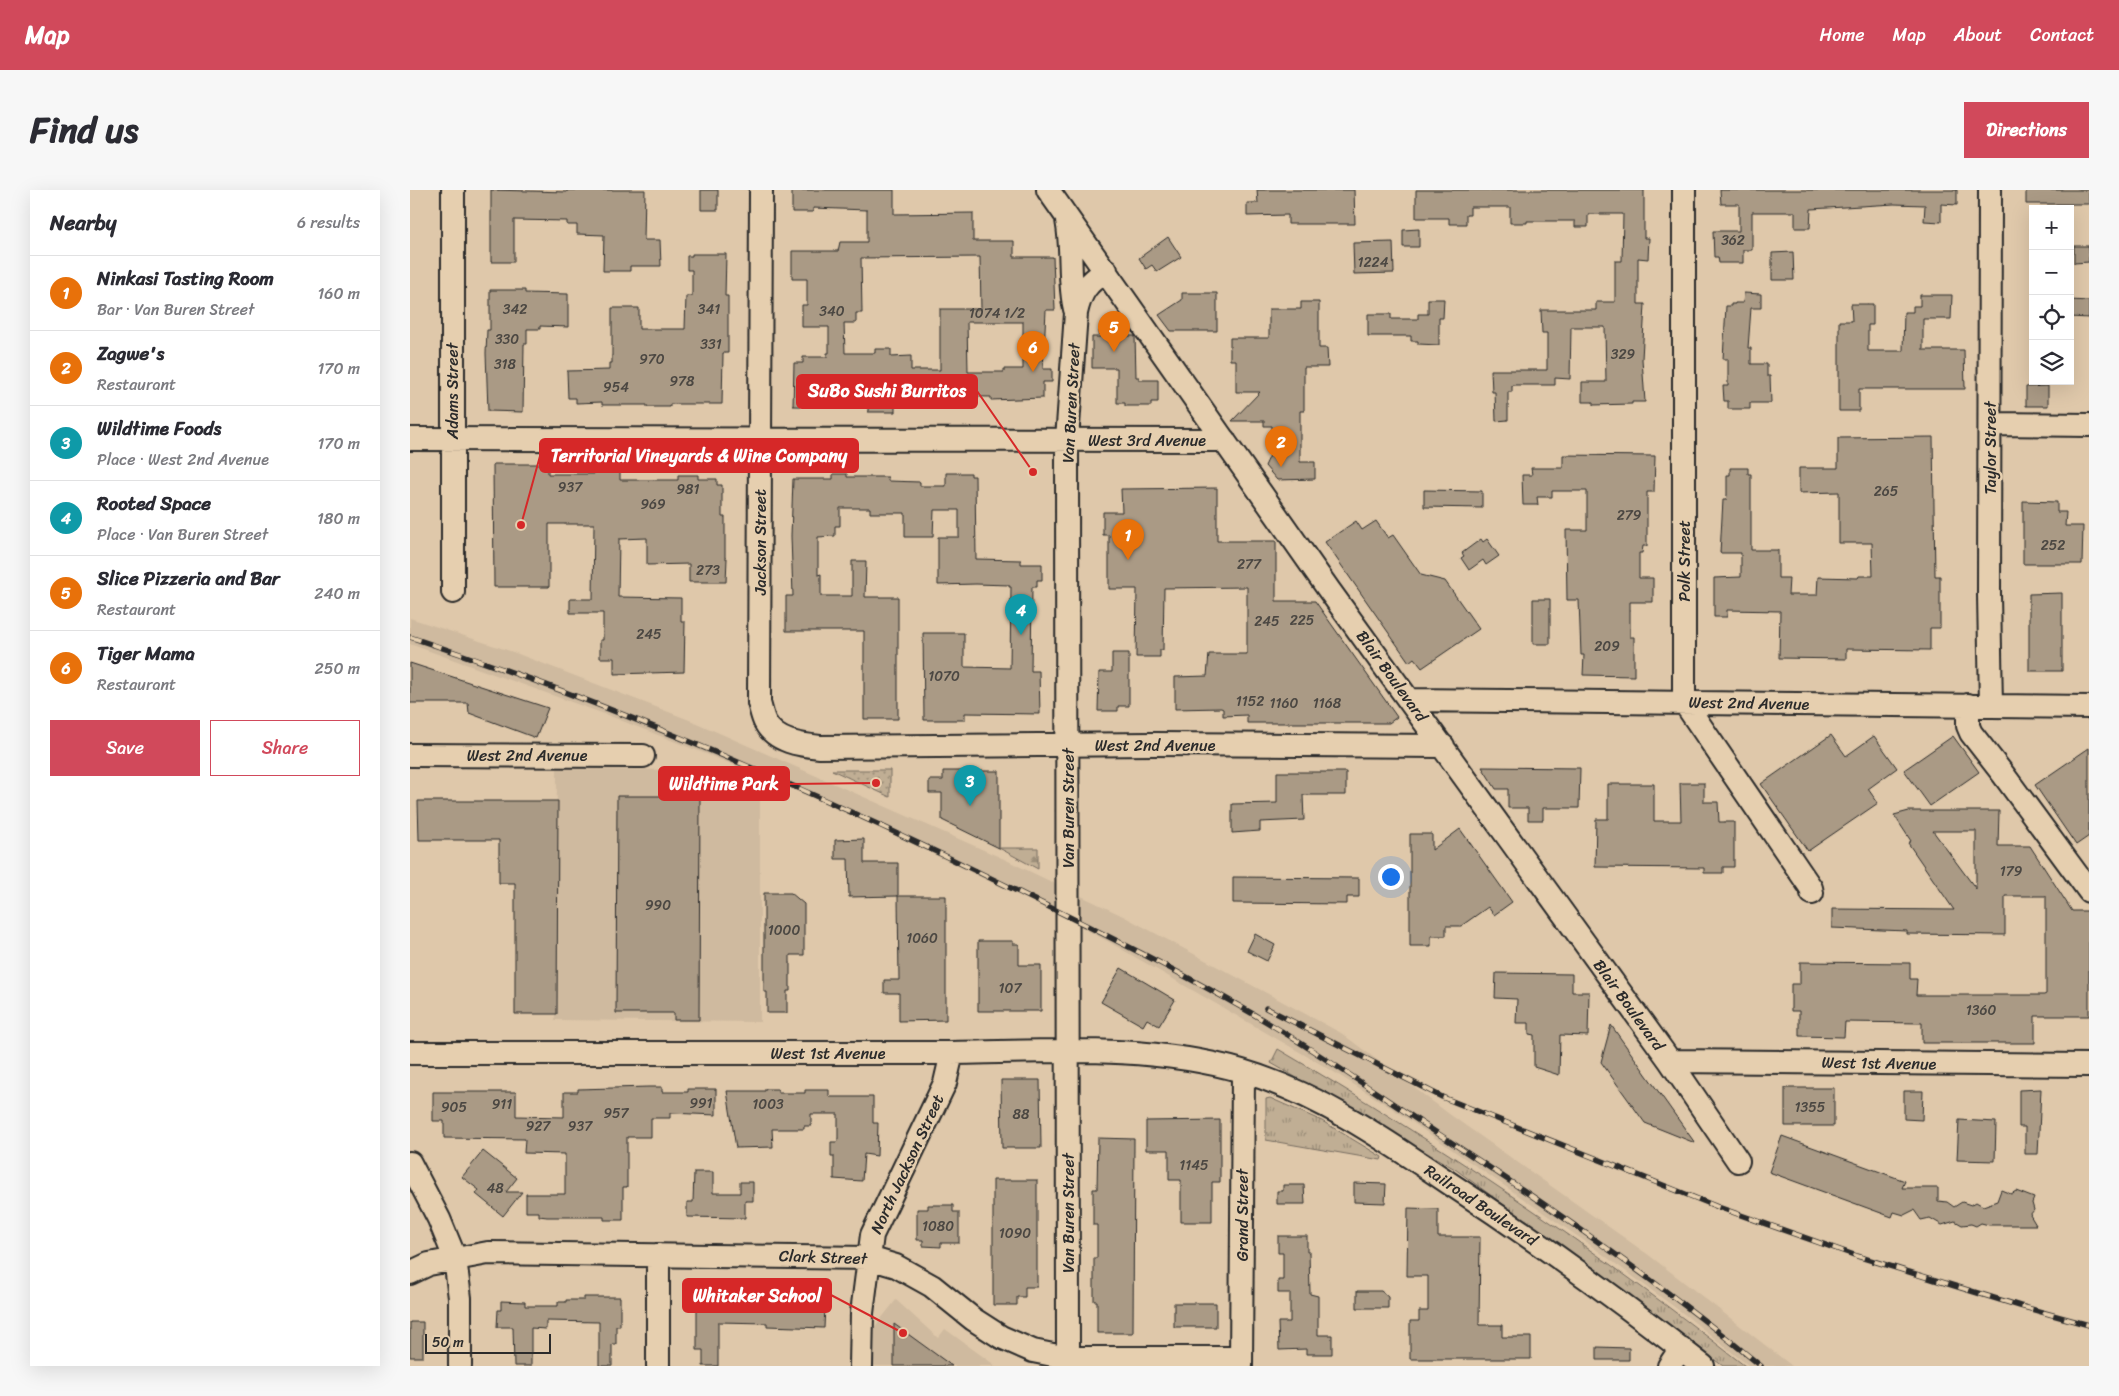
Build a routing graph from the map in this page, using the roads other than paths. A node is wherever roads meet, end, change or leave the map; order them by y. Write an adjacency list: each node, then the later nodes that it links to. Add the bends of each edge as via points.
1 (453, 190): 12 (street, Adams Street)
2 (761, 190): 13 (street, Jackson Street)
3 (1048, 190): 6 (street, Blair Boulevard)
4 (1684, 190): 18 (street, Polk Street)
5 (1990, 190): 9 (street, Taylor Street)
6 (1066, 215): 7 (street, Blair Boulevard); 8 (street)
7 (1106, 270): 8 (street, Van Buren Street, via 1085,287); 15 (street, Blair Boulevard)
8 (1076, 313): 14 (street, Van Buren Street)
9 (1990, 424): 10 (street); 20 (street, Taylor Street)
10 (2089, 425)
11 (410, 439): 12 (street, West 3rd Avenue)
12 (453, 440): 13 (street, West 3rd Avenue); 16 (street, Adams Street)
13 (760, 440): 14 (street, West 3rd Avenue); 22 (street, Jackson Street, via 759,703 765,723)
14 (1067, 440): 15 (street, West 3rd Avenue); 23 (street, Van Buren Street)
15 (1224, 440): 17 (street, Blair Boulevard)
16 (453, 592)
17 (1409, 700): 18 (street, West 2nd Avenue); 24 (street, Blair Boulevard)
18 (1684, 702): 19 (street, West 2nd Avenue); 28 (street)
19 (1968, 705): 20 (street, West 2nd Avenue); 27 (street, via 1970,733)
20 (1991, 706): 21 (street, West 2nd Avenue)
21 (2089, 707)
22 (779, 737): 23 (street, West 2nd Avenue, via 798,745 820,747)
23 (1068, 745): 24 (street, West 2nd Avenue); 29 (street, Van Buren Street)
24 (1444, 746): 32 (street, Blair Boulevard)
25 (410, 755): 26 (street, West 2nd Avenue)
26 (644, 756)
27 (2089, 891)
28 (1812, 893)
29 (1069, 1052): 31 (street, West 1st Avenue); 34 (street, West 1st Avenue, via 1190,1059); 42 (street, Van Buren Street)
30 (410, 1054): 31 (street, West 1st Avenue)
31 (952, 1054): 39 (street, North Jackson Street, via 945,1083 872,1235)
32 (1670, 1061): 33 (street, West 1st Avenue); 35 (street, Blair Boulevard)
33 (2089, 1066)
34 (1243, 1072): 41 (street, Railroad Boulevard, via 1330,1107 1376,1134 1582,1274); 43 (street, Grand Street)
35 (1738, 1161)
36 (410, 1163): 38 (street)
37 (658, 1255): 38 (street, Clark Street, via 488,1253); 39 (street, Clark Street); 45 (street)
38 (455, 1258): 40 (street, Clark Street, via 429,1264); 44 (street, via 460,1298)
39 (869, 1258): 42 (street, Clark Street, via 896,1266 932,1286 1001,1337 1033,1351); 46 (street, North Jackson Street, via 862,1313)
40 (410, 1273)
41 (1675, 1357): 47 (street, Railroad Boulevard)
42 (1068, 1358): 43 (street, Clark Street)
43 (1241, 1362)
44 (460, 1366)
45 (658, 1366)
46 (861, 1366)
47 (1703, 1366)

